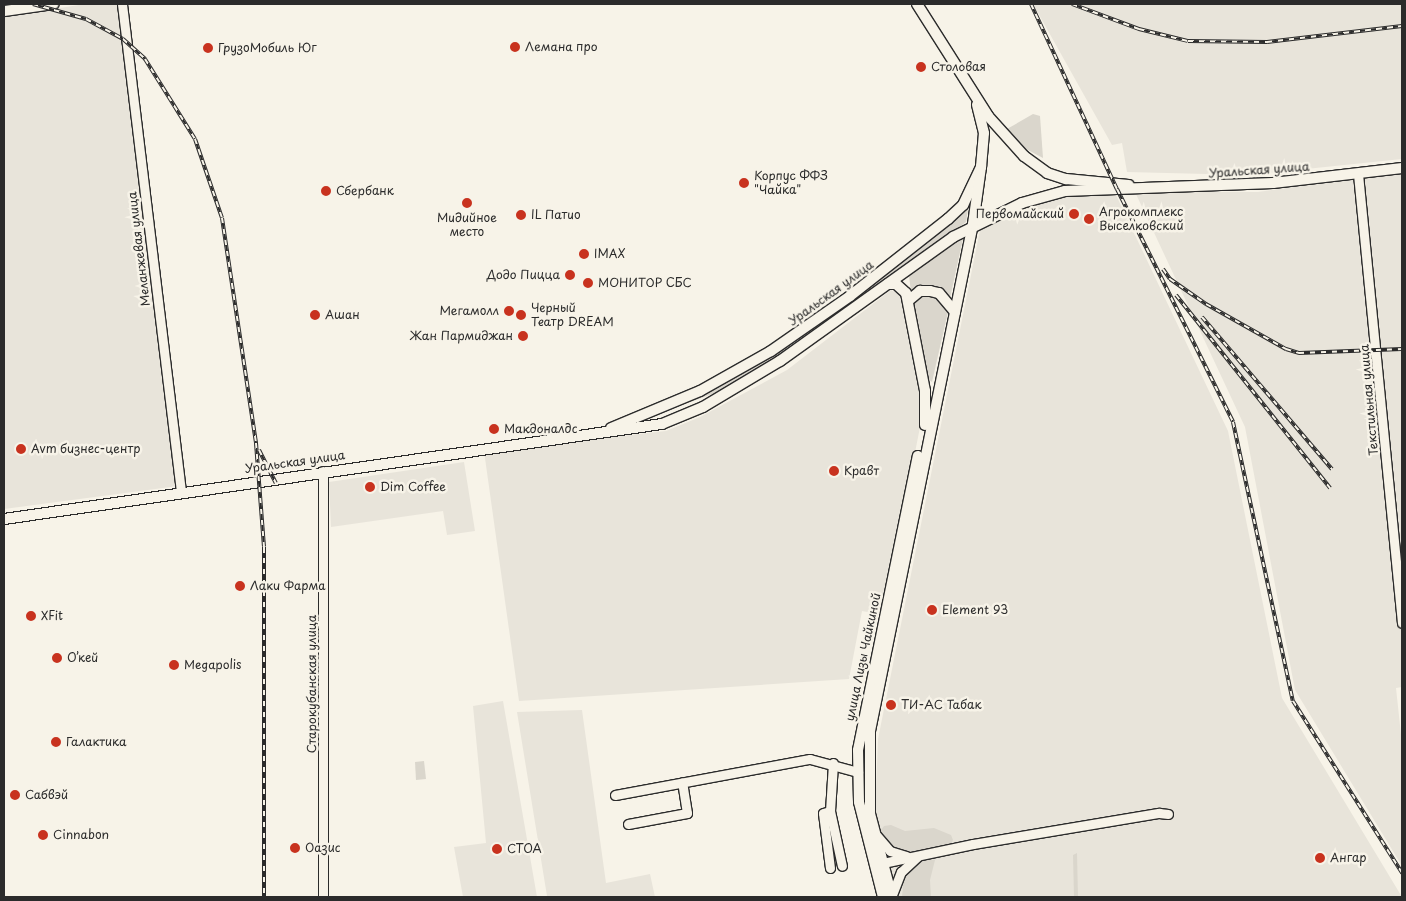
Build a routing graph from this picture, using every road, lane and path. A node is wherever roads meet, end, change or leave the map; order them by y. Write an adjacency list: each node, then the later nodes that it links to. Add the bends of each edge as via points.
1 (54, 4): 4 (main road)
2 (122, 4): 23 (street, Меланжевая улица)
3 (917, 4): 5 (main road)
4 (4, 11)
5 (971, 90): 6 (main road, Уральская улица, via 984,133); 8 (main road, via 988,116 1024,156)
6 (982, 167): 12 (main road); 17 (main road, Уральская улица, via 963,205 948,219)
7 (1402, 167): 9 (main road, Уральская улица)
8 (1047, 173): 10 (main road, Уральская улица, via 1066,179 1138,187); 11 (main road, via 1053,180)
9 (1358, 174): 10 (main road, Уральская улица); 25 (street, Текстильная улица)
10 (1195, 185): 11 (main road, Уральская улица)
11 (1050, 194): 12 (main road, Уральская улица)
12 (973, 224): 13 (main road, Уральская улица); 15 (main road)
13 (888, 284): 14 (main road, via 902,287); 16 (main road, Уральская улица)
14 (908, 301): 15 (main road, via 920,291 939,293); 20 (main road)
15 (955, 312): 20 (main road)
16 (828, 328): 17 (main road); 19 (main road, Уральская улица, via 780,361)
17 (801, 332): 18 (main road, Уральская улица, via 708,387)
18 (670, 404): 19 (main road, via 679,409); 21 (main road, Уральская улица)
19 (696, 410): 21 (main road, Уральская улица, via 662,424)
20 (929, 422): 27 (main road, улица Лизы Чайкиной, via 860,730); 33 (main road, улица Лизы Чайкиной, via 870,731 868,793)
21 (591, 436): 22 (main road, Уральская улица)
22 (323, 471): 23 (main road, Уральская улица); 38 (street, Старокубанская улица)
23 (181, 492): 24 (main road, Уральская улица)
24 (4, 519)
25 (1402, 623)
26 (833, 763): 27 (street); 28 (street, via 810,759); 30 (street)
27 (858, 772): 35 (main road, улица Лизы Чайкиной, via 859,802)
28 (682, 782): 29 (street); 32 (street, via 688,813)
29 (615, 795)
30 (830, 811): 36 (street); 37 (street, via 823,813)
31 (1168, 814): 34 (street)
32 (628, 824)
33 (873, 828): 34 (street, via 881,844 890,851 907,856); 35 (main road, улица Лизы Чайкиной)
34 (921, 854): 35 (street); 39 (street, via 900,872)
35 (878, 864): 39 (main road, улица Лизы Чайкиной)
36 (842, 866)
37 (830, 868)
38 (323, 897)
39 (889, 897)

